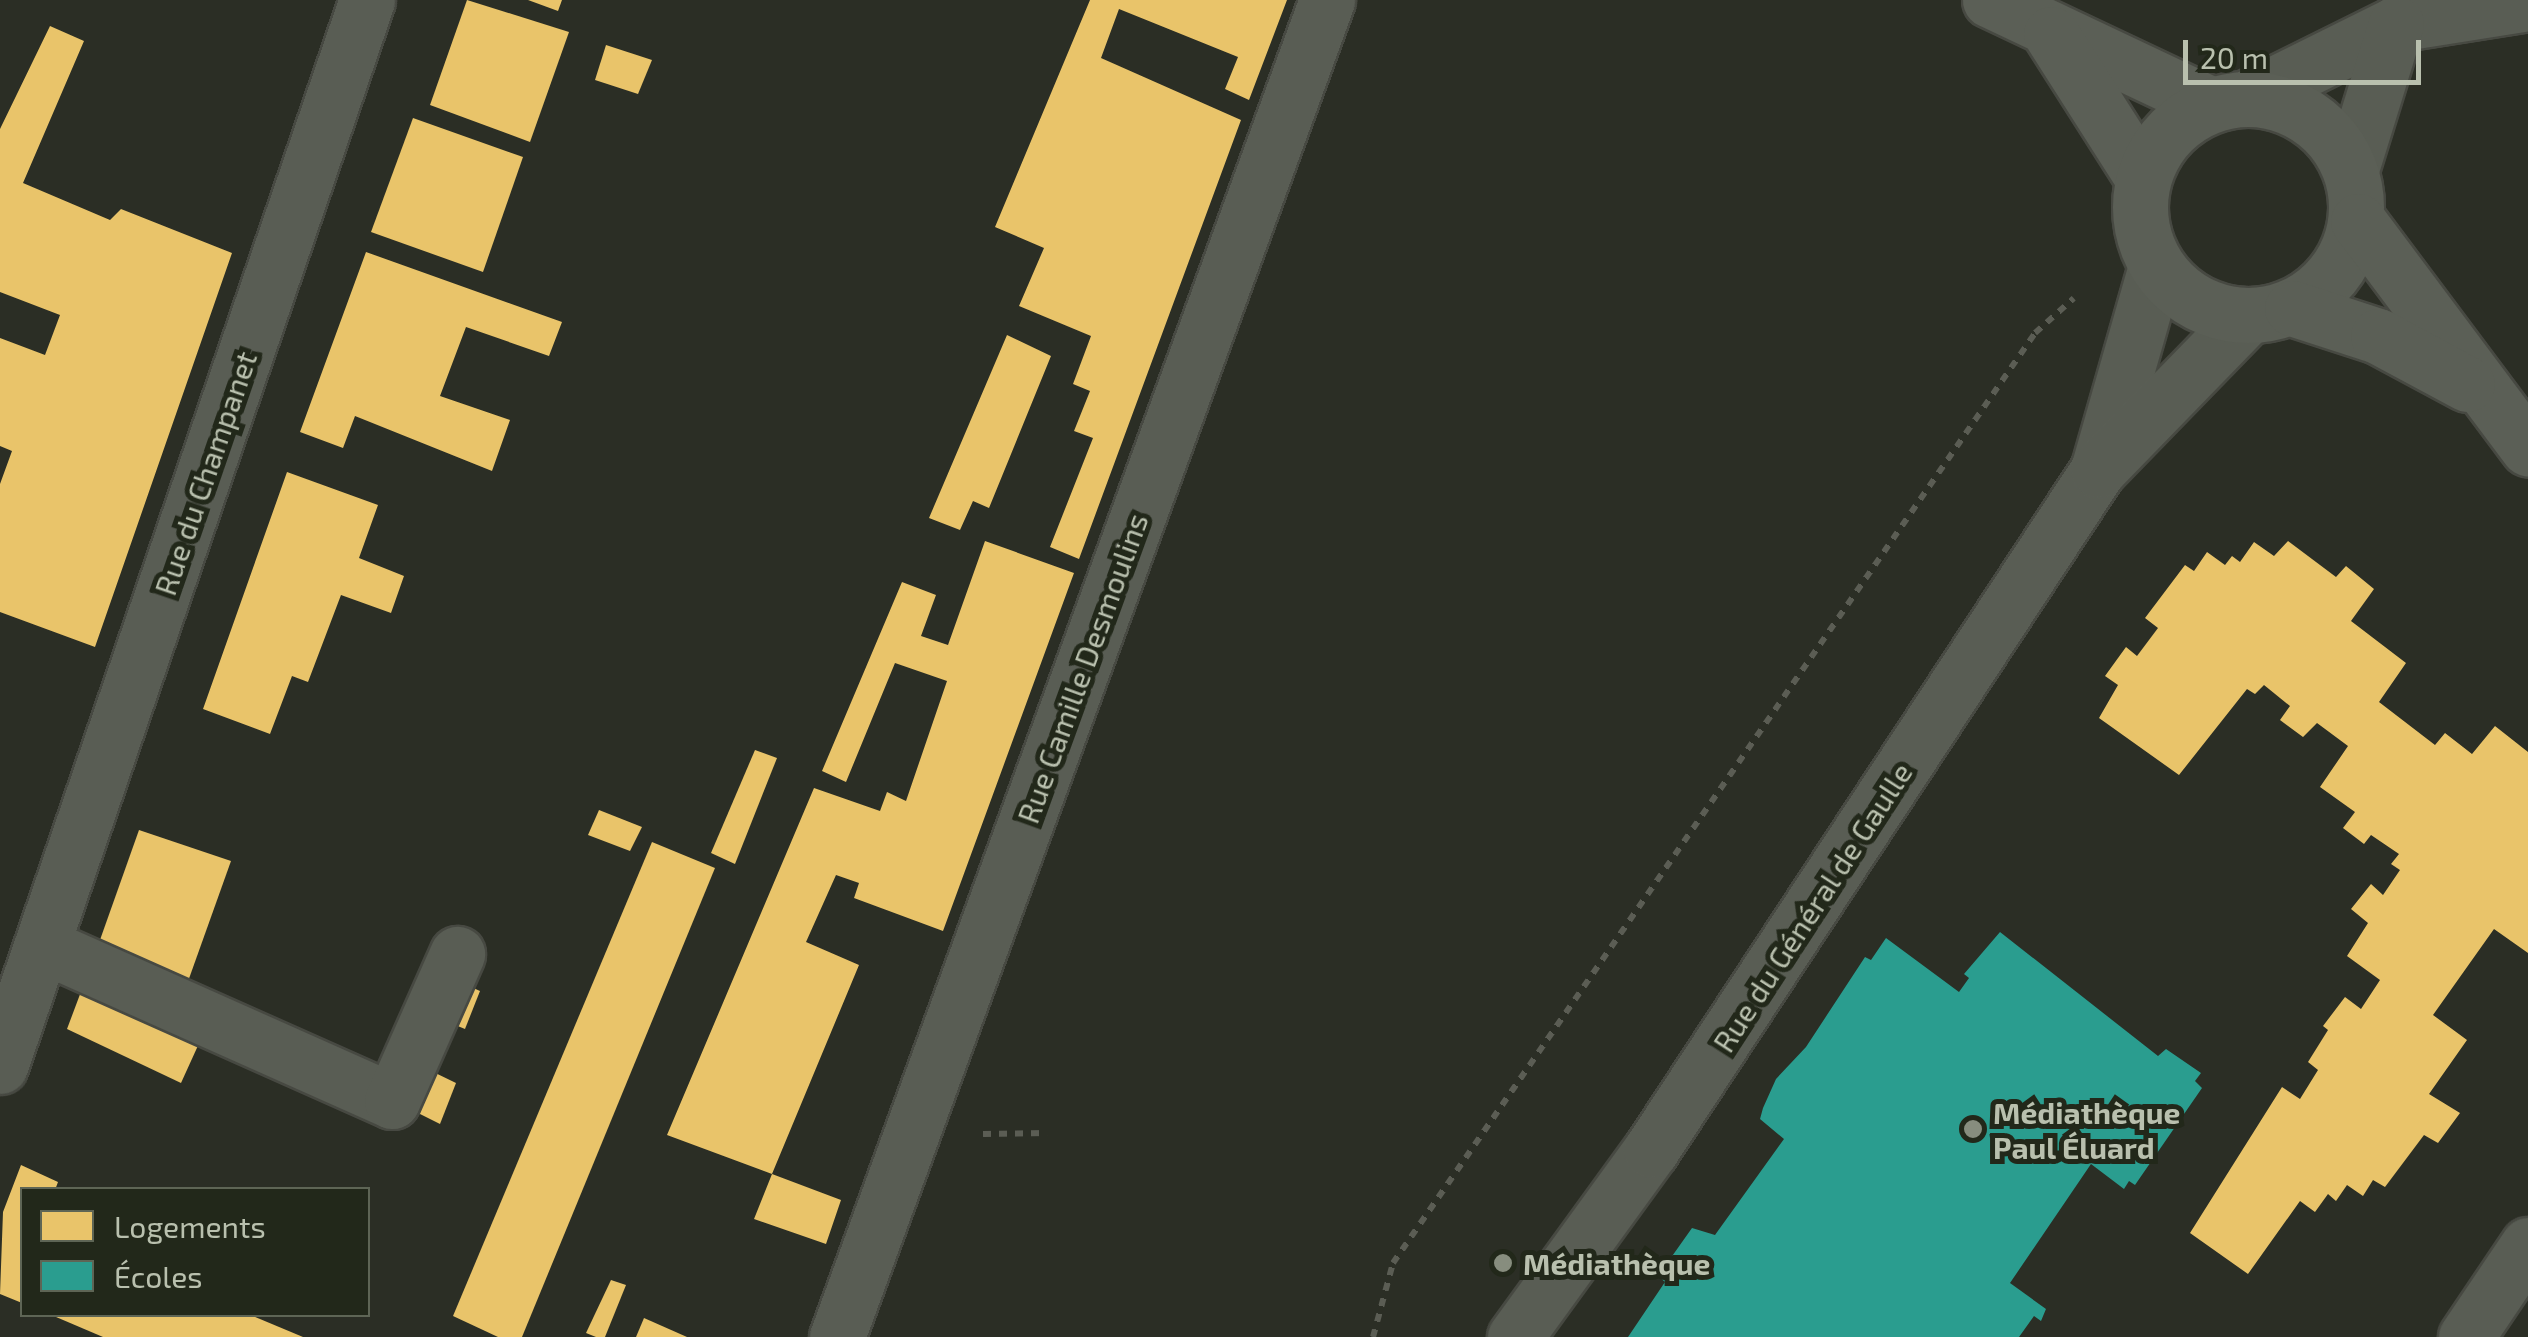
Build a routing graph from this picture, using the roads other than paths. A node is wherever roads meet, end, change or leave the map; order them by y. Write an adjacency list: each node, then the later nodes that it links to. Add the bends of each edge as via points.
1 (367, 0): 16 (street, Rue du Champanet)
2 (1327, 0): 20 (street, Rue Camille Desmoulins)
3 (1990, 0): 6 (main road)
4 (2528, 3): 5 (street)
5 (2396, 24): 7 (street); 8 (street)
6 (2051, 34): 7 (main road); 9 (main road)
7 (2230, 100): 8 (main road, via 2311,116); 9 (main road, via 2166,133)
8 (2352, 166): 10 (main road)
9 (2142, 178): 11 (main road, via 2139,223)
10 (2358, 221): 12 (main road, via 2336,274); 13 (main road)
11 (2156, 266): 12 (main road, via 2194,303); 15 (street, Rue du Général de Gaulle)
12 (2269, 313): 13 (main road, via 2378,336); 15 (street, Rue du Général de Gaulle)
13 (2479, 390): 14 (main road)
14 (2528, 448)
15 (2098, 470): 21 (street, Rue du Général de Gaulle, via 1651,1150)
16 (42, 945): 17 (street, via 392,1101); 18 (street, Rue du Champanet)
17 (457, 954)
18 (0, 1066)
19 (2528, 1245): 22 (street)
20 (837, 1337)
21 (1515, 1337)
22 (2466, 1337)

